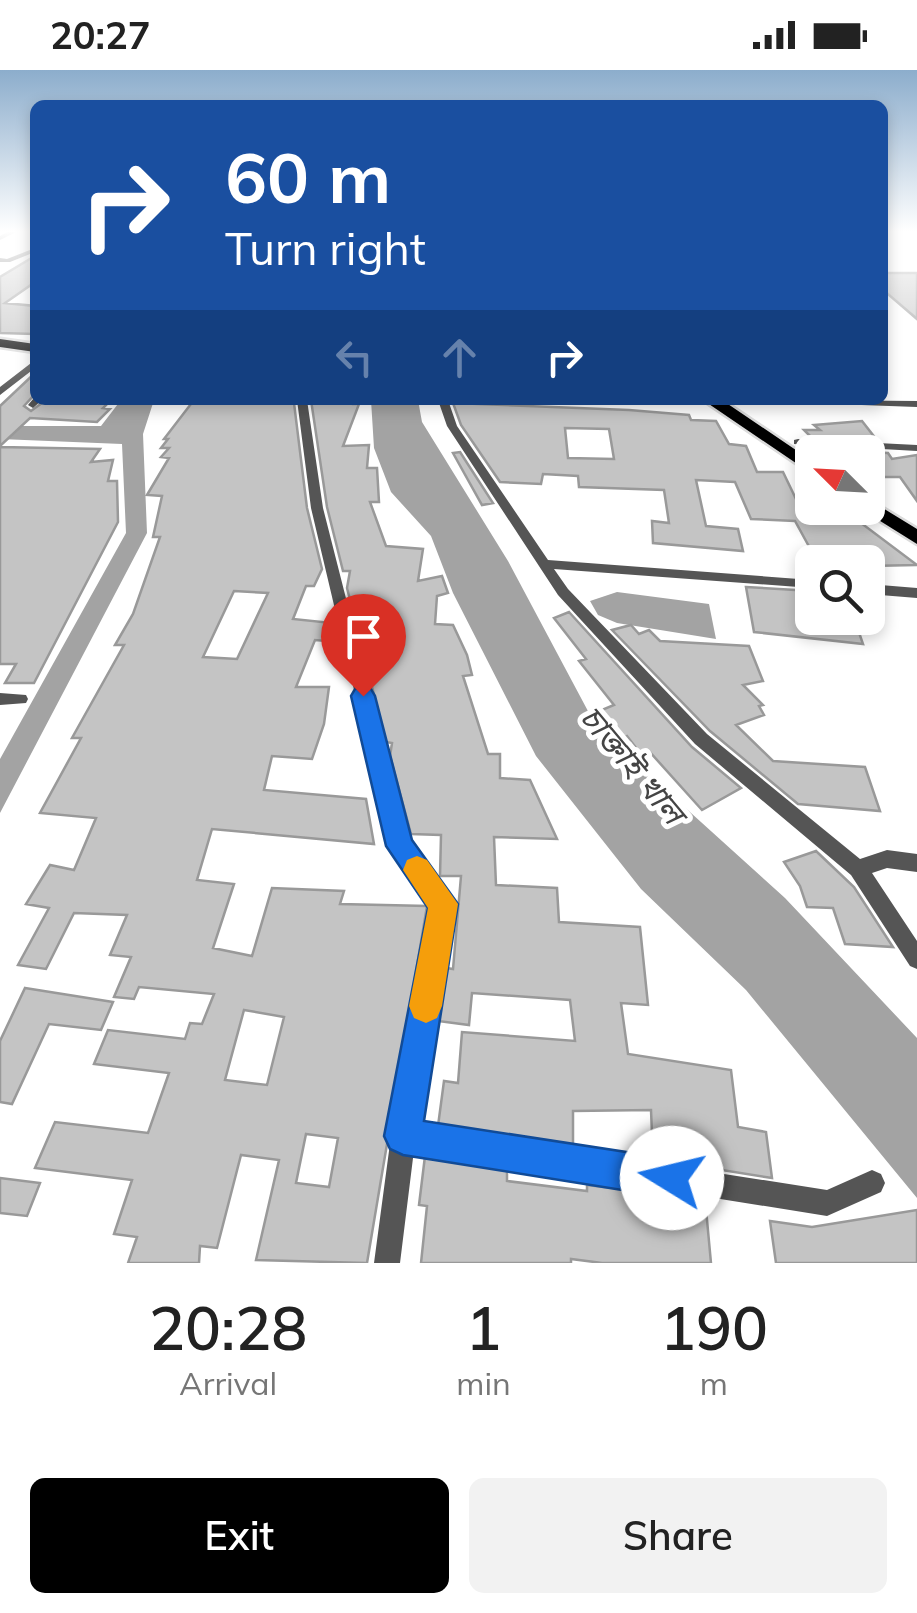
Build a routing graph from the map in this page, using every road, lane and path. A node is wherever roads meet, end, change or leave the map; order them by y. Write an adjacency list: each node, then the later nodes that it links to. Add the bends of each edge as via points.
1 (0, 347): 2 (highway)
2 (30, 350)
3 (30, 367): 4 (street)
4 (0, 392)
5 (888, 403): 6 (street)
6 (917, 404)
7 (303, 405): 30 (street, via 317,508 400,846 444,904)
8 (445, 405): 21 (street)
9 (718, 405): 12 (highway)
10 (741, 405): 11 (highway)
11 (774, 426): 12 (highway); 13 (highway)
12 (755, 430): 16 (highway)
13 (795, 440)
14 (885, 446): 15 (street)
15 (917, 448)
16 (795, 457)
17 (885, 498): 19 (highway)
18 (885, 516): 20 (highway)
19 (917, 519)
20 (917, 538)
21 (543, 564): 22 (street); 28 (street, via 701,739)
22 (795, 583)
23 (885, 590): 24 (street)
24 (917, 593)
25 (0, 699): 26 (street)
26 (20, 699)
27 (917, 864): 28 (street, via 887,859)
28 (858, 869): 29 (street)
29 (917, 960)
30 (403, 1136): 31 (street, via 826,1203); 32 (street)
31 (872, 1182)
32 (387, 1263)

